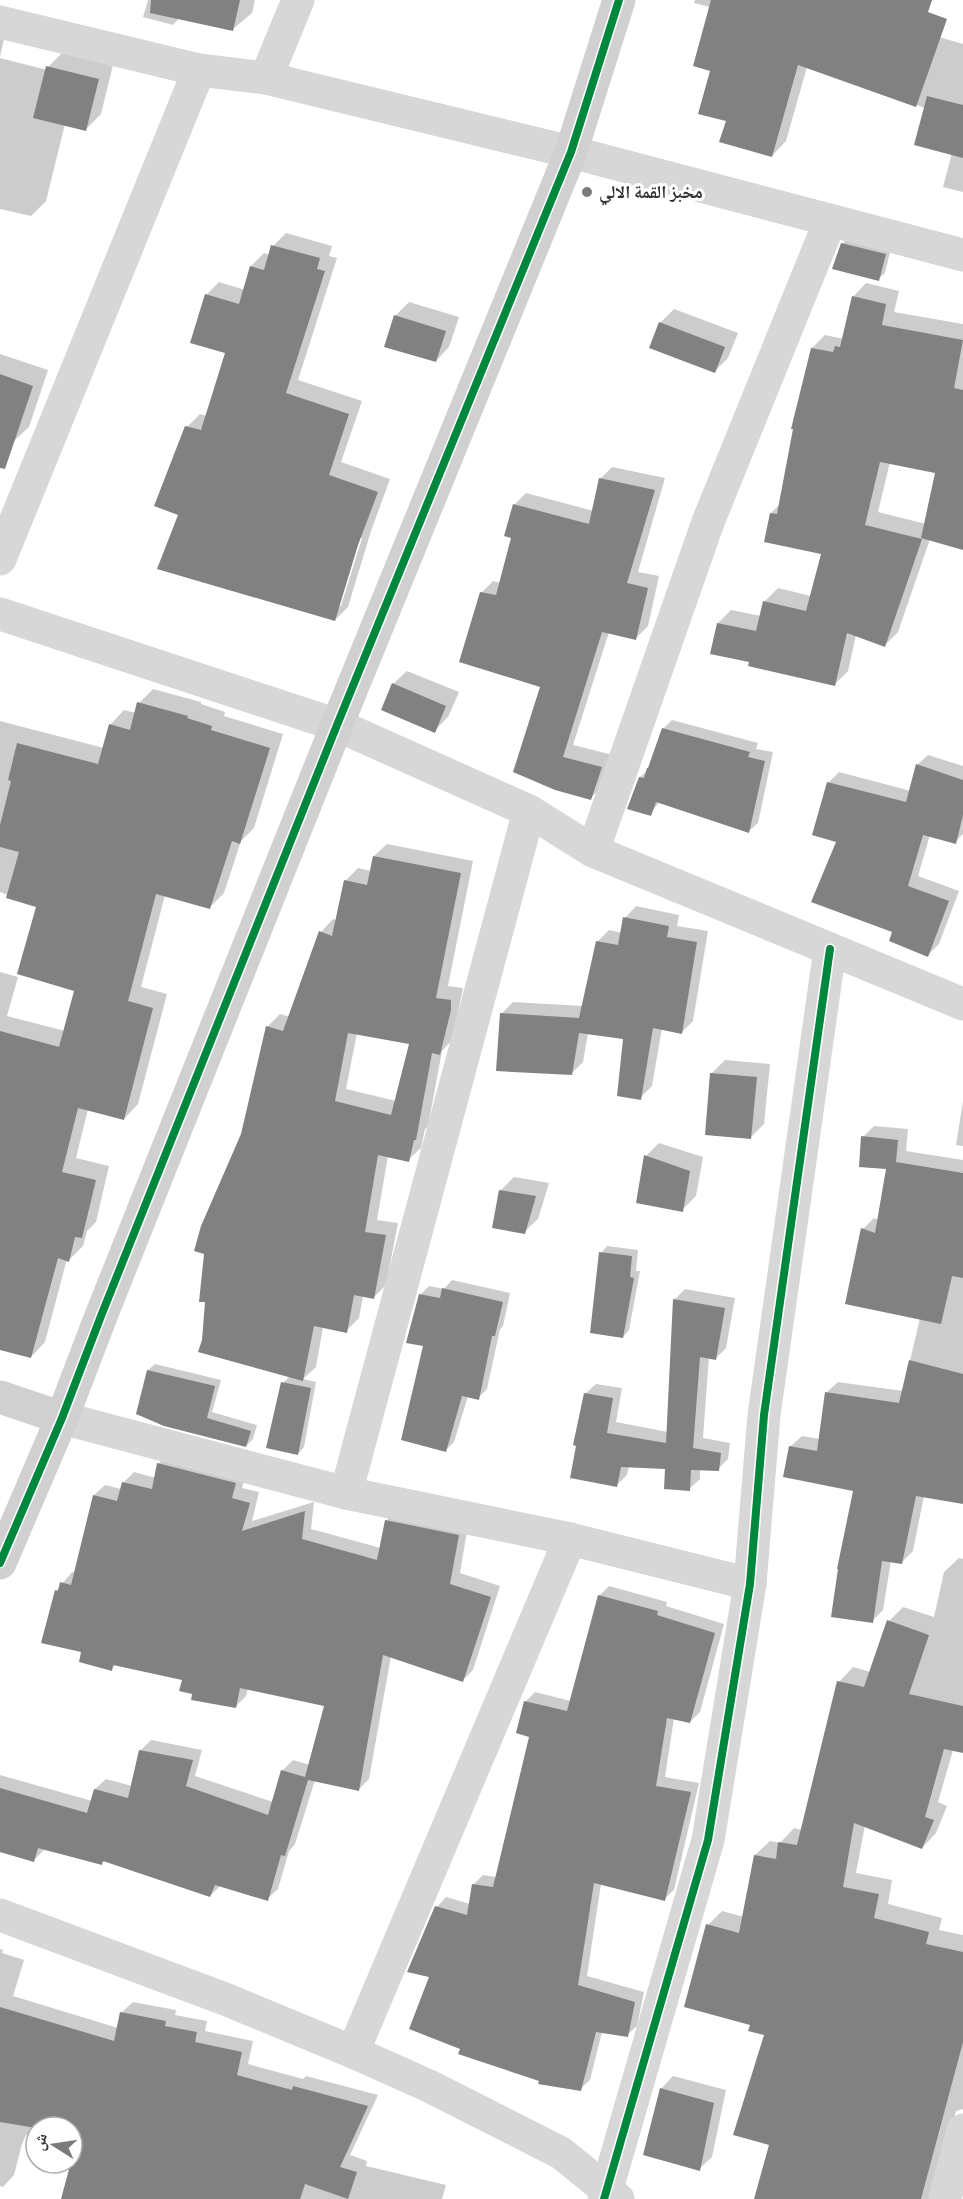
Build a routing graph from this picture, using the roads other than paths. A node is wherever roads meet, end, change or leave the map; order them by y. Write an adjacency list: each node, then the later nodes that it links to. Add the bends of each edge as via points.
1 (298, 0): 5 (street)
2 (620, 0): 6 (street)
3 (0, 22): 4 (street)
4 (199, 70): 5 (street); 9 (street)
5 (266, 78): 6 (street)
6 (571, 152): 7 (street); 11 (street)
7 (830, 221): 8 (street); 13 (street, via 708,522)
8 (963, 255)
9 (0, 560)
10 (0, 614): 11 (street)
11 (337, 725): 12 (street); 17 (street)
12 (530, 811): 13 (street); 18 (street)
13 (593, 850): 14 (street)
14 (830, 949): 15 (street); 21 (street, via 764,1415)
15 (963, 1004)
16 (0, 1397): 17 (street)
17 (62, 1419): 18 (street); 20 (street)
18 (346, 1493): 19 (street)
19 (570, 1539): 21 (street); 23 (street)
20 (0, 1563)
21 (750, 1584): 25 (street, via 708,1840)
22 (0, 1915): 23 (street, via 225,1999)
23 (353, 2052): 25 (street, via 561,2153)
24 (963, 2130): 26 (street)
25 (609, 2196)
26 (945, 2199)

